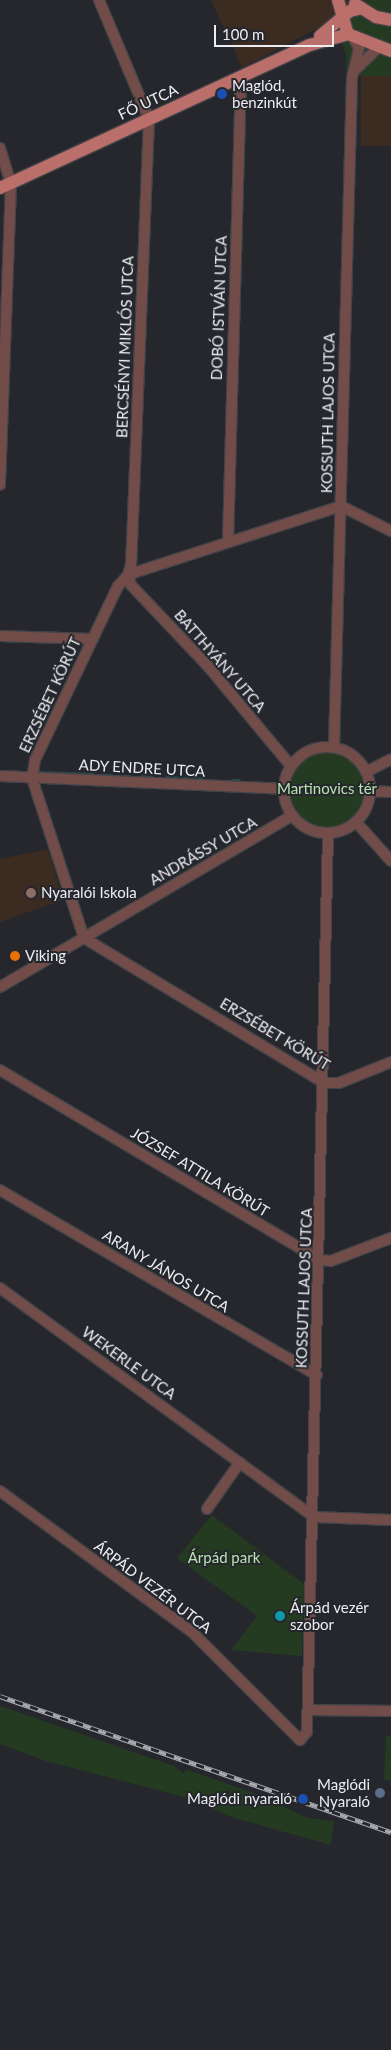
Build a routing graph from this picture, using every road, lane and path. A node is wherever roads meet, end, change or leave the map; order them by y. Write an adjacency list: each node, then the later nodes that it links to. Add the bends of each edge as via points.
1 (99, 0): 12 (street)
2 (338, 0): 5 (main road)
3 (348, 0): 4 (main road)
4 (362, 8): 5 (main road, FŐ UTCA, via 350,11); 6 (main road)
5 (345, 19): 7 (main road); 8 (main road, FŐ UTCA)
6 (391, 20)
7 (351, 35): 8 (main road, FŐ UTCA); 9 (main road); 11 (street, KOSSUTH LAJOS UTCA, via 359,48)
8 (310, 45): 10 (main road, FŐ UTCA)
9 (387, 52): 11 (street, via 359,64)
10 (241, 77): 12 (main road, FŐ UTCA); 18 (street, DOBÓ ISTVÁN UTCA)
11 (352, 78): 16 (street, KOSSUTH LAJOS UTCA)
12 (149, 119): 14 (main road, FŐ UTCA); 19 (street, BERCSÉNYI MIKLÓS UTCA)
13 (0, 148): 14 (street)
14 (5, 185): 15 (street)
15 (0, 485)
16 (341, 506): 17 (street); 18 (street); 22 (street, KOSSUTH LAJOS UTCA)
17 (391, 531)
18 (228, 541): 19 (street)
19 (128, 575): 21 (street, ERZSÉBET KÖRÚT, via 118,586); 24 (street, BATTHYÁNY UTCA, via 131,585 206,664)
20 (0, 636): 21 (street)
21 (93, 639): 27 (street, ERZSÉBET KÖRÚT, via 35,760)
22 (334, 748): 24 (street, via 309,751); 25 (street, via 358,760)
23 (391, 759): 25 (street)
24 (291, 766): 28 (street)
25 (366, 772): 29 (street)
26 (0, 776): 27 (street, ADY ENDRE UTCA)
27 (32, 778): 28 (street, ADY ENDRE UTCA); 35 (street, ERZSÉBET KÖRÚT)
28 (284, 789): 31 (street)
29 (370, 791): 30 (street); 32 (street, via 366,808)
30 (391, 792)
31 (292, 816): 33 (street, via 314,832); 35 (street, ANDRÁSSY UTCA)
32 (356, 822): 33 (street); 34 (street)
33 (328, 834): 39 (street, KOSSUTH LAJOS UTCA)
34 (391, 861)
35 (84, 938): 36 (street, ANDRÁSSY UTCA); 39 (street, ERZSÉBET KÖRÚT)
36 (0, 986)
37 (391, 1062): 39 (street, ERZSÉBET KÖRÚT, via 338,1083)
38 (0, 1070): 42 (street, JÓZSEF ATTILA KÖRÚT)
39 (324, 1083): 42 (street, KOSSUTH LAJOS UTCA)
40 (0, 1190): 44 (street, ARANY JÁNOS UTCA)
41 (391, 1238): 42 (street, via 331,1261)
42 (320, 1260): 44 (street, KOSSUTH LAJOS UTCA)
43 (0, 1288): 45 (street, WEKERLE UTCA)
44 (317, 1375): 48 (street, KOSSUTH LAJOS UTCA)
45 (240, 1462): 47 (street); 48 (street, WEKERLE UTCA)
46 (0, 1491): 52 (street, ÁRPÁD VEZÉR UTCA, via 192,1632)
47 (207, 1509)
48 (314, 1517): 49 (street); 50 (street, KOSSUTH LAJOS UTCA)
49 (391, 1520)
50 (310, 1710): 51 (street); 52 (street, KOSSUTH LAJOS UTCA, via 307,1732)
51 (391, 1711)
52 (300, 1740)

